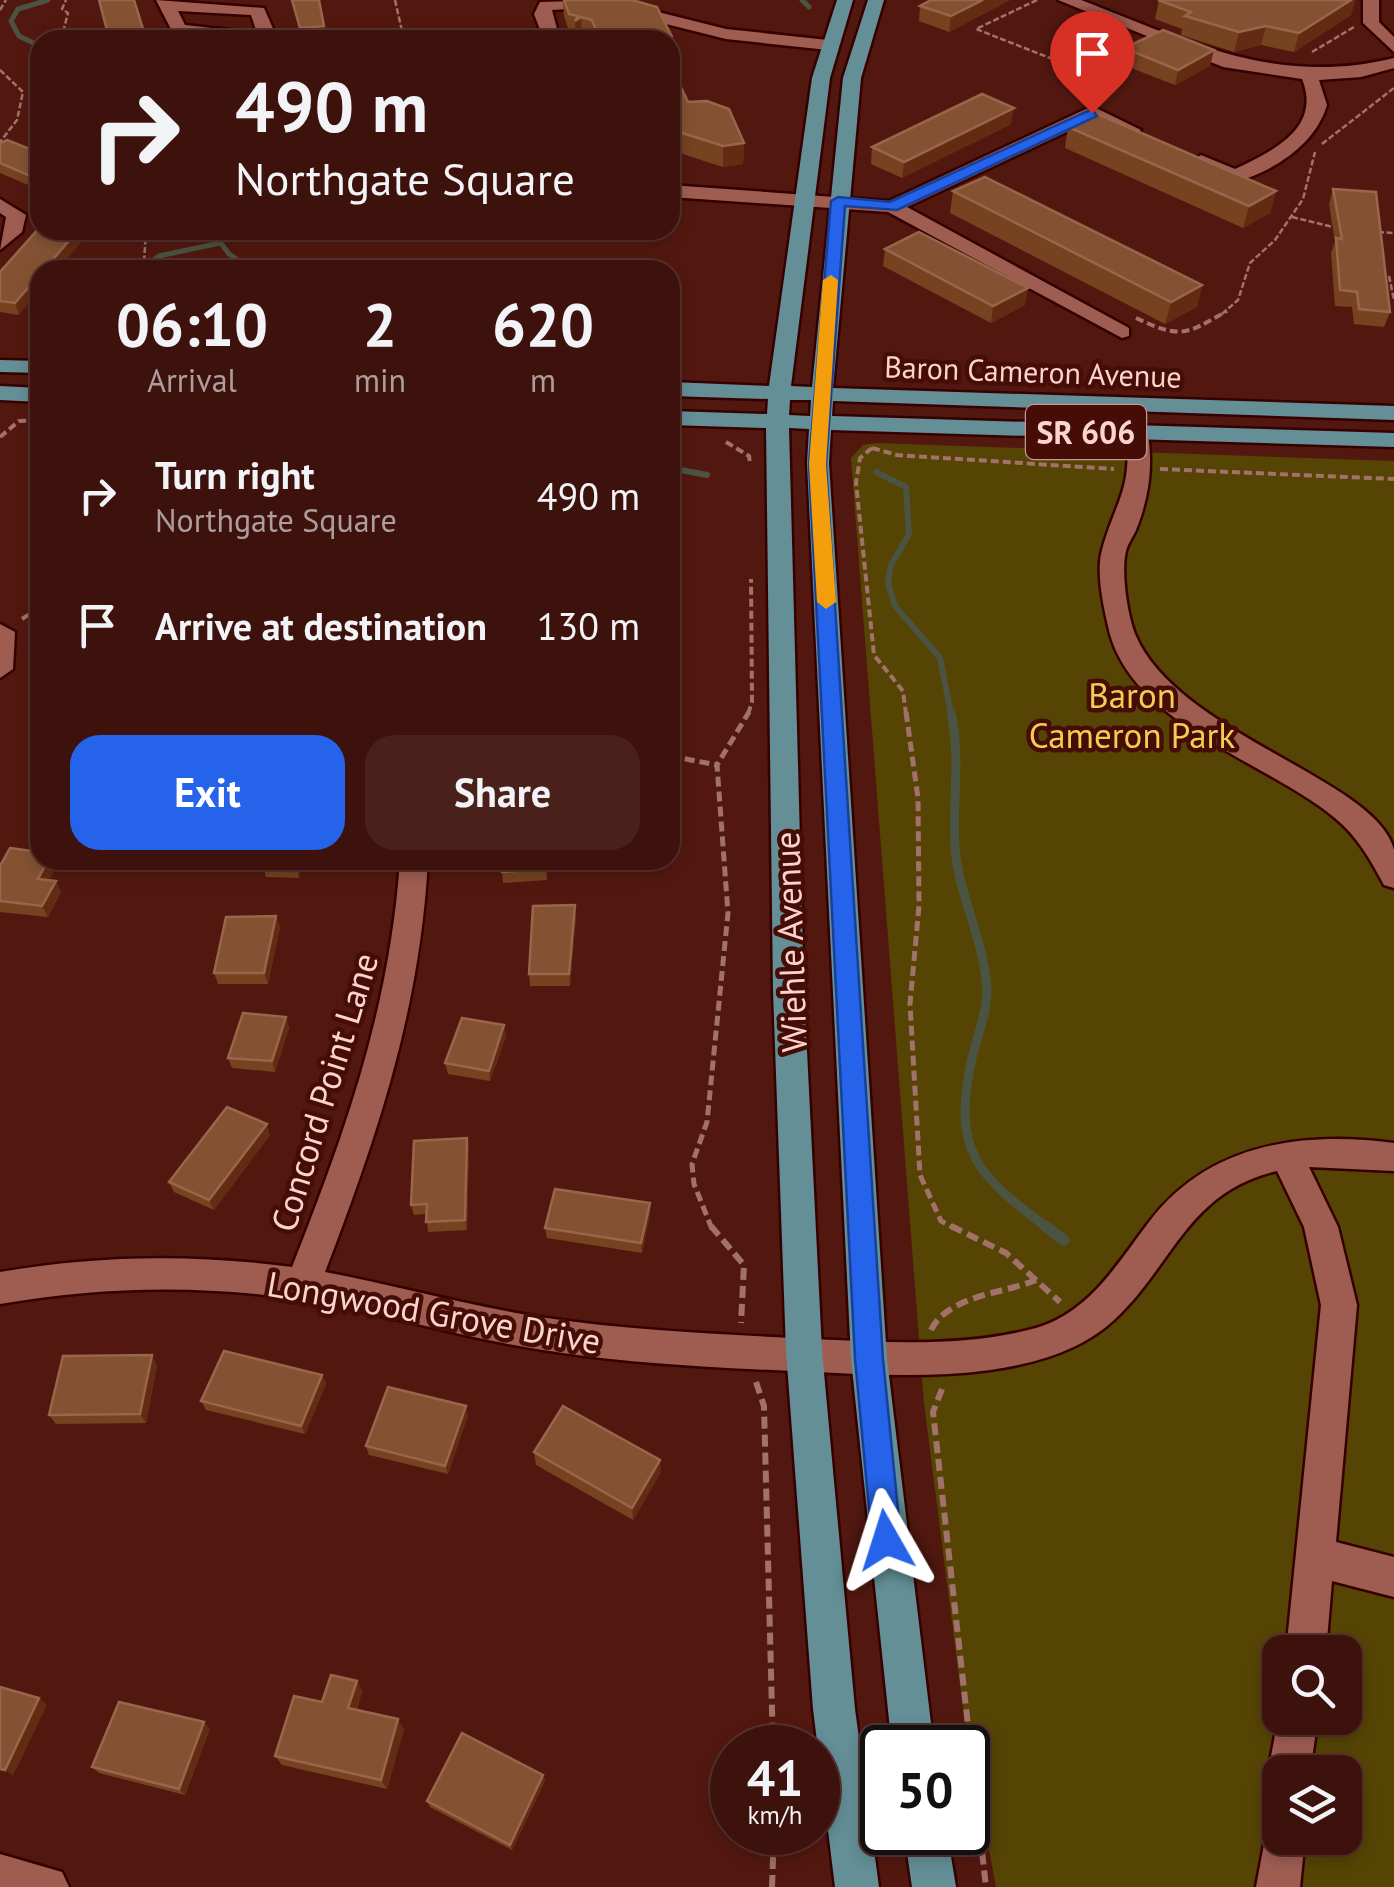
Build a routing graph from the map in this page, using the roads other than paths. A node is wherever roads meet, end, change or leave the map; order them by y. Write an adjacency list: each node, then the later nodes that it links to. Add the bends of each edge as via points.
1 (845, 0): 9 (main road, Wiehle Avenue)
2 (876, 0): 17 (main road, Wiehle Avenue, via 852,78)
3 (1066, 0): 12 (street, via 1230,63)
4 (1371, 0): 10 (street, via 1371,23)
5 (164, 3): 6 (street, via 179,29); 7 (street, via 258,11)
6 (188, 30)
7 (265, 30)
8 (548, 30): 9 (street, via 546,5 582,1 707,30)
9 (828, 45): 16 (main road, Wiehle Avenue)
10 (1394, 46)
11 (1394, 64): 12 (street)
12 (1309, 75): 14 (street, via 1318,103 1310,123 1266,162 1235,176)
13 (1146, 137): 19 (street, via 1092,113)
14 (1181, 152)
15 (680, 192): 16 (street)
16 (805, 198): 17 (street); 28 (main road, Wiehle Avenue)
17 (838, 201): 19 (street); 27 (main road, Wiehle Avenue)
18 (0, 205): 20 (street, via 16,215)
19 (892, 207): 21 (street)
20 (0, 244)
21 (1122, 332)
22 (0, 366): 23 (main road)
23 (30, 368)
24 (680, 392): 28 (main road, Baron Cameron Avenue / SR 606)
25 (0, 393): 26 (main road)
26 (30, 394)
27 (821, 395): 28 (main road, Baron Cameron Avenue / SR 606); 29 (main road, Baron Cameron Avenue / SR 606); 31 (main road, Wiehle Avenue)
28 (778, 408): 30 (main road, Baron Cameron Avenue / SR 606); 31 (main road, Baron Cameron Avenue / SR 606); 42 (main road, Wiehle Avenue)
29 (1394, 413)
30 (680, 417)
31 (820, 424): 32 (main road, Baron Cameron Avenue / SR 606); 43 (main road, Wiehle Avenue)
32 (1137, 434): 33 (main road, Baron Cameron Avenue / SR 606); 37 (street, via 1142,480 1114,550 1122,633 1154,686 1363,828)
33 (1394, 440)
34 (2, 632): 35 (street)
35 (0, 669)
36 (413, 870): 40 (street, Concord Point Lane, via 392,1023)
37 (1394, 878)
38 (1285, 1154): 39 (street, via 1327,1150); 43 (street, Longwood Grove Drive, via 1235,1170 1188,1202 1084,1323 1038,1345); 44 (street, via 1332,1250 1339,1306)
39 (1394, 1157)
40 (303, 1284): 41 (street, Longwood Grove Drive, via 118,1271); 42 (street, Longwood Grove Drive, via 611,1344)
41 (0, 1288)
42 (803, 1355): 43 (street, Longwood Grove Drive); 52 (main road, Wiehle Avenue, via 816,1564)
43 (869, 1359): 47 (main road, Wiehle Avenue)
44 (1317, 1557): 45 (street); 46 (street)
45 (1394, 1577)
46 (1308, 1635)
47 (910, 1725)
48 (929, 1855): 53 (main road)
49 (1281, 1855): 54 (street)
50 (0, 1876): 51 (street)
51 (47, 1887)
52 (858, 1887)
53 (934, 1887)
54 (1278, 1887)

